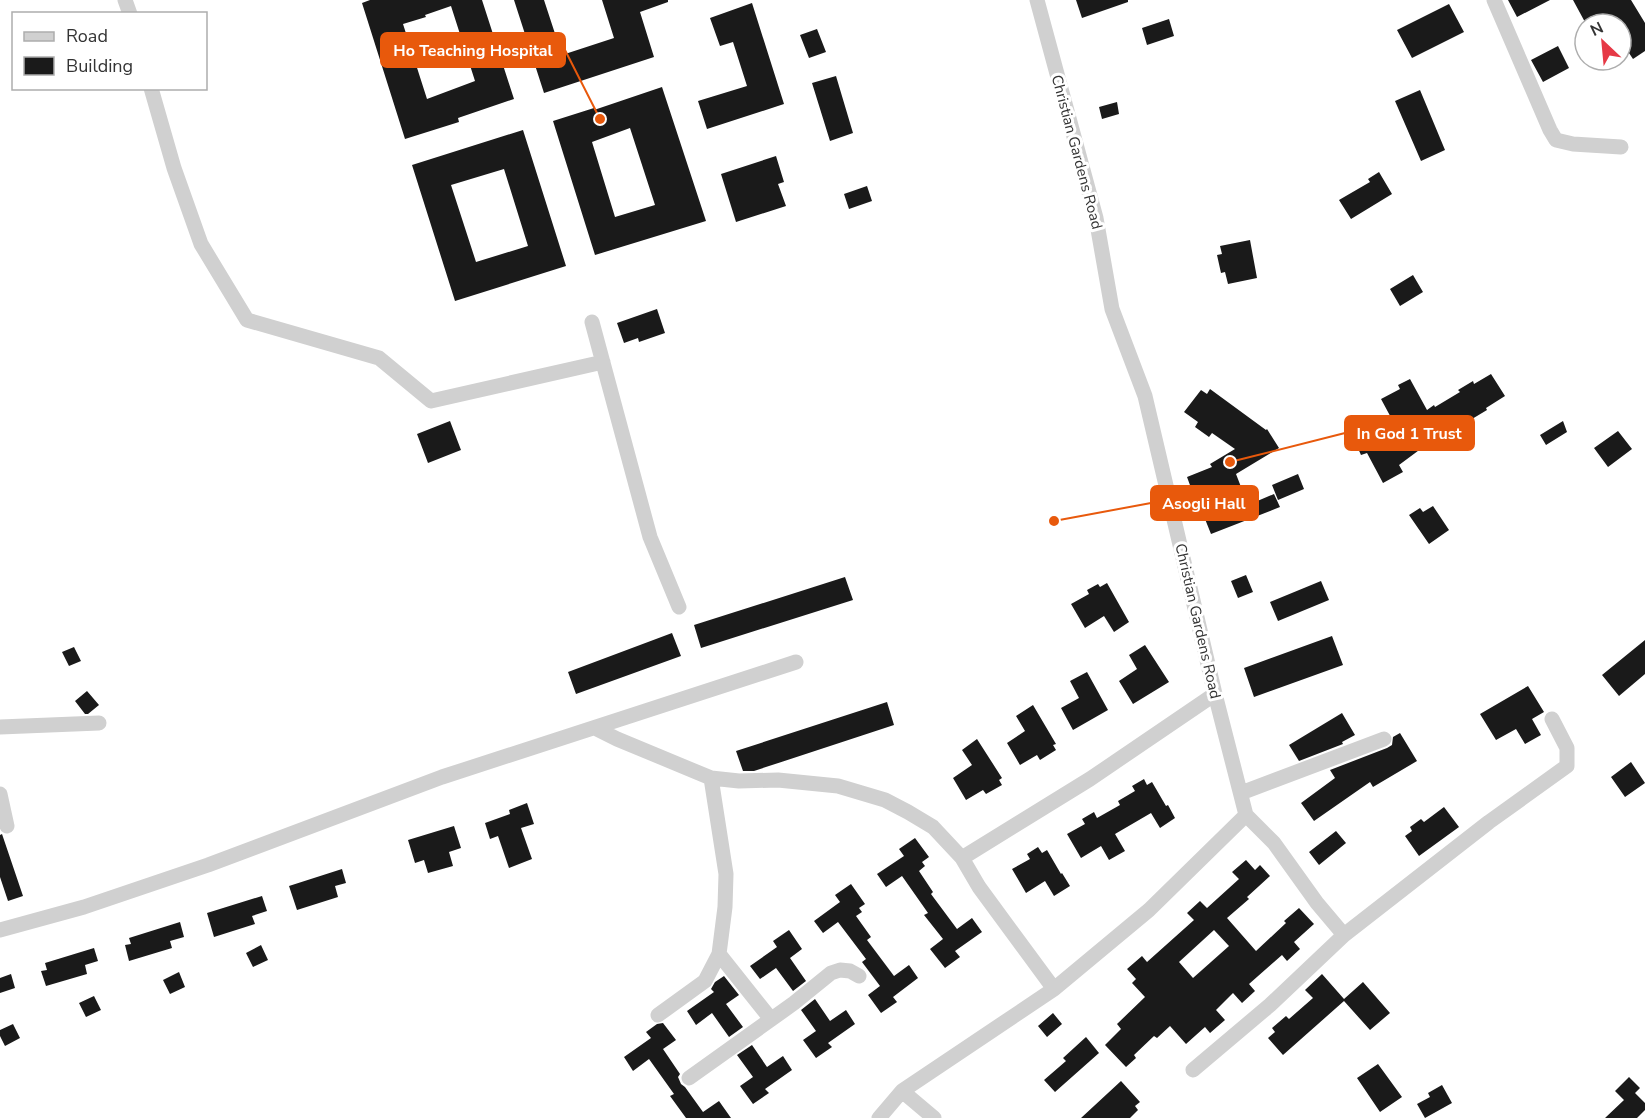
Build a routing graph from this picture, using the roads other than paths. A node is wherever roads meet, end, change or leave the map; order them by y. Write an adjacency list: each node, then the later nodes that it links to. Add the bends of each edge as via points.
1 (1037, 0): 9 (street, Christian Gardens Road, via 1096,218 1112,309 1145,396)
2 (1494, 0): 4 (street, via 1556,140)
3 (152, 90): 6 (street, via 201,244 248,320 379,358 431,401)
4 (1621, 147)
5 (592, 322): 6 (street)
6 (603, 362): 7 (street, via 650,537)
7 (679, 607)
8 (796, 662): 13 (street)
9 (1215, 694): 16 (street, Christian Gardens Road); 20 (street, via 1090,779)
10 (1552, 719): 22 (street, via 1568,748 1567,766)
11 (99, 723): 12 (street)
12 (0, 727)
13 (595, 728): 15 (street); 21 (street, via 442,777 96,903)
14 (1384, 739): 16 (street)
15 (711, 778): 20 (street, via 838,786 885,800 933,827); 23 (street, via 726,874)
16 (1241, 793): 18 (street, Christian Gardens Road)
17 (0, 794): 19 (street)
18 (1246, 815): 22 (street, via 1274,843); 25 (street, via 1149,910)
19 (8, 826)
20 (962, 858): 25 (street)
21 (0, 930)
22 (1344, 935): 28 (street)
23 (719, 954): 26 (street, via 705,981); 27 (street)
24 (859, 976): 27 (street, via 850,971 831,973)
25 (1054, 989): 30 (street)
26 (658, 1015)
27 (770, 1018): 29 (street)
28 (1193, 1070)
29 (689, 1078)
30 (902, 1091): 31 (street); 32 (street)
31 (879, 1118)
32 (934, 1118)

